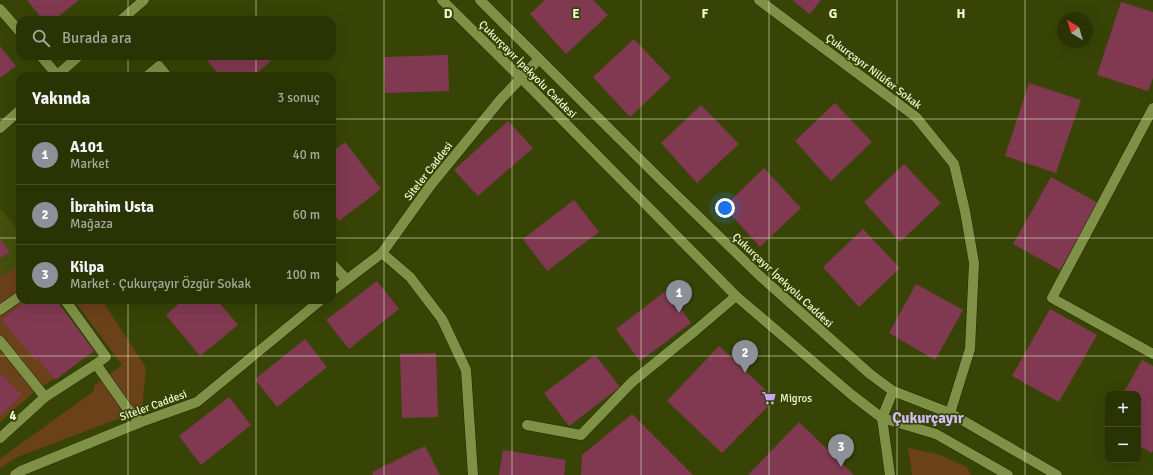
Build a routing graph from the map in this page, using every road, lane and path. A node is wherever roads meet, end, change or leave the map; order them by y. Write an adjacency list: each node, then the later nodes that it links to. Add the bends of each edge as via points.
1 (144, 0): 6 (street)
2 (442, 0): 15 (street, Çukurçayır İpekyolu Caddesi)
3 (480, 0): 8 (street, Çukurçayır İpekyolu Caddesi)
4 (759, 0): 33 (street, Çukurçayır Nilüfer Sokak, via 916,117 954,164 974,263 970,348)
5 (0, 9): 7 (street)
6 (126, 16)
7 (16, 27)
8 (539, 59): 15 (street, Siteler Caddesi); 31 (street, Çukurçayır İpekyolu Caddesi, via 760,276 870,374)
9 (44, 60): 11 (street)
10 (75, 60): 12 (street)
11 (54, 72)
12 (61, 72)
13 (152, 72): 14 (street, via 159,66)
14 (164, 72)
15 (521, 78): 19 (street, Siteler Caddesi, via 430,186); 23 (street, Çukurçayır İpekyolu Caddesi)
16 (1153, 108): 29 (street, via 1052,298)
17 (16, 114): 18 (street)
18 (0, 128)
19 (382, 252): 21 (street, Siteler Caddesi); 39 (street, via 410,277 442,320 466,370)
20 (336, 269): 21 (street)
21 (346, 280): 22 (street, Siteler Caddesi)
22 (336, 288)
23 (736, 296): 34 (street, Çukurçayır İpekyolu Caddesi); 36 (street, via 632,382 581,435)
24 (16, 299): 27 (street)
25 (68, 304): 30 (street, via 106,357)
26 (316, 304): 35 (street, Siteler Caddesi, via 198,402)
27 (0, 310)
28 (0, 341): 32 (street)
29 (1153, 354)
30 (96, 364): 32 (street); 35 (street, via 127,408)
31 (893, 391): 33 (street, Çukurçayır İpekyolu Caddesi); 34 (street)
32 (46, 398): 37 (street)
33 (950, 413): 42 (street, Çukurçayır İpekyolu Caddesi)
34 (882, 418): 40 (street); 41 (street, Çukurçayır İpekyolu Caddesi, via 936,434)
35 (141, 422): 38 (street, Siteler Caddesi)
36 (527, 425)
37 (0, 438)
38 (15, 475)
39 (473, 475)
40 (890, 475)
41 (1008, 475)
42 (1057, 475)

